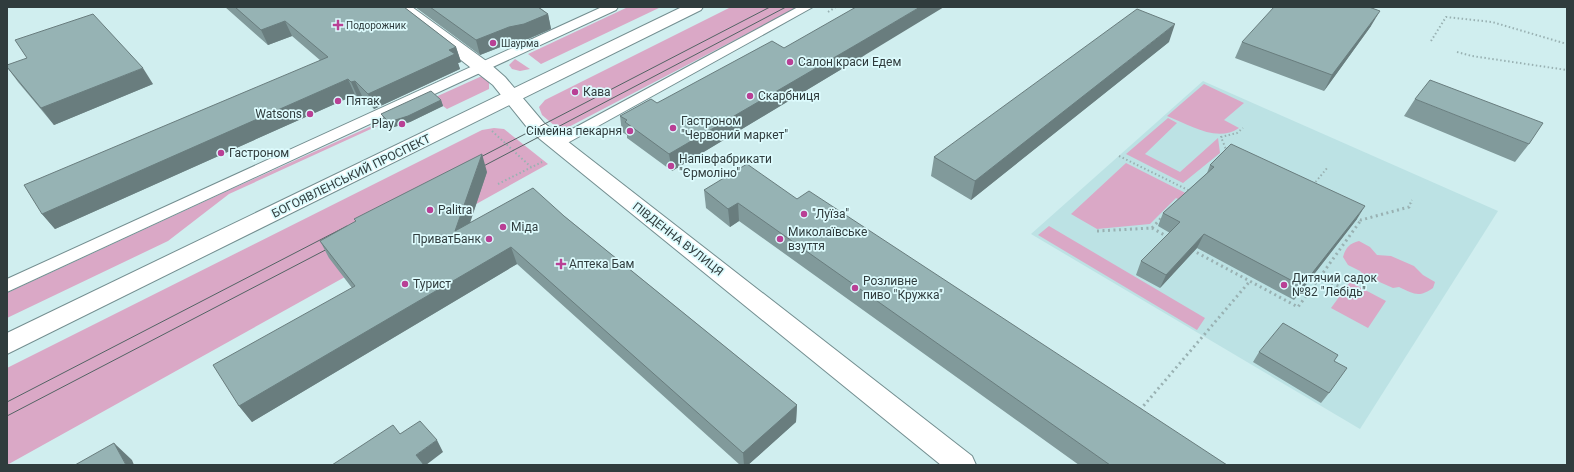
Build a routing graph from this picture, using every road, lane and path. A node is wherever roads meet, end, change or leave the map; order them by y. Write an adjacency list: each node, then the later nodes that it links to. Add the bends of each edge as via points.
1 (401, 7): 8 (street, ПІВДЕННА ВУЛИЦЯ)
2 (612, 7): 8 (lane)
3 (695, 7): 11 (street, БОГОЯВЛЕНСЬКИЙ ПРОСПЕКТ)
4 (807, 7): 15 (lane)
5 (1431, 41): 6 (path, via 1446,17 1467,17)
6 (1567, 44)
7 (1457, 52): 9 (path)
8 (482, 67): 11 (street, ПІВДЕННА ВУЛИЦЯ, via 499,81); 36 (lane)
9 (1567, 70)
10 (344, 92): 12 (path)
11 (511, 97): 15 (street, ПІВДЕННА ВУЛИЦЯ, via 537,127); 38 (street, БОГОЯВЛЕНСЬКИЙ ПРОСПЕКТ)
12 (356, 102)
13 (1243, 128): 17 (path, via 1237,133 1221,137)
14 (490, 129): 18 (path)
15 (557, 143): 40 (street, ПІВДЕННА ВУЛИЦЯ)
16 (1119, 156): 21 (path)
17 (1228, 157)
18 (531, 167)
19 (1328, 167): 20 (path)
20 (1311, 188)
21 (1188, 190): 22 (path); 23 (path)
22 (1195, 194)
23 (1183, 196)
24 (1412, 200): 27 (path, via 1409,207)
25 (1168, 212): 28 (path)
26 (1354, 216): 27 (path)
27 (1361, 220): 34 (path)
28 (1152, 228): 29 (path); 30 (path)
29 (1097, 231)
30 (1170, 237)
31 (1188, 247): 33 (path)
32 (1234, 268): 33 (path)
33 (1231, 271): 35 (path)
34 (1320, 277): 35 (path, via 1298,307); 37 (path)
35 (1250, 281): 39 (path)
36 (7, 286)
37 (1342, 288)
38 (7, 344)
39 (1140, 411)
40 (962, 465)

